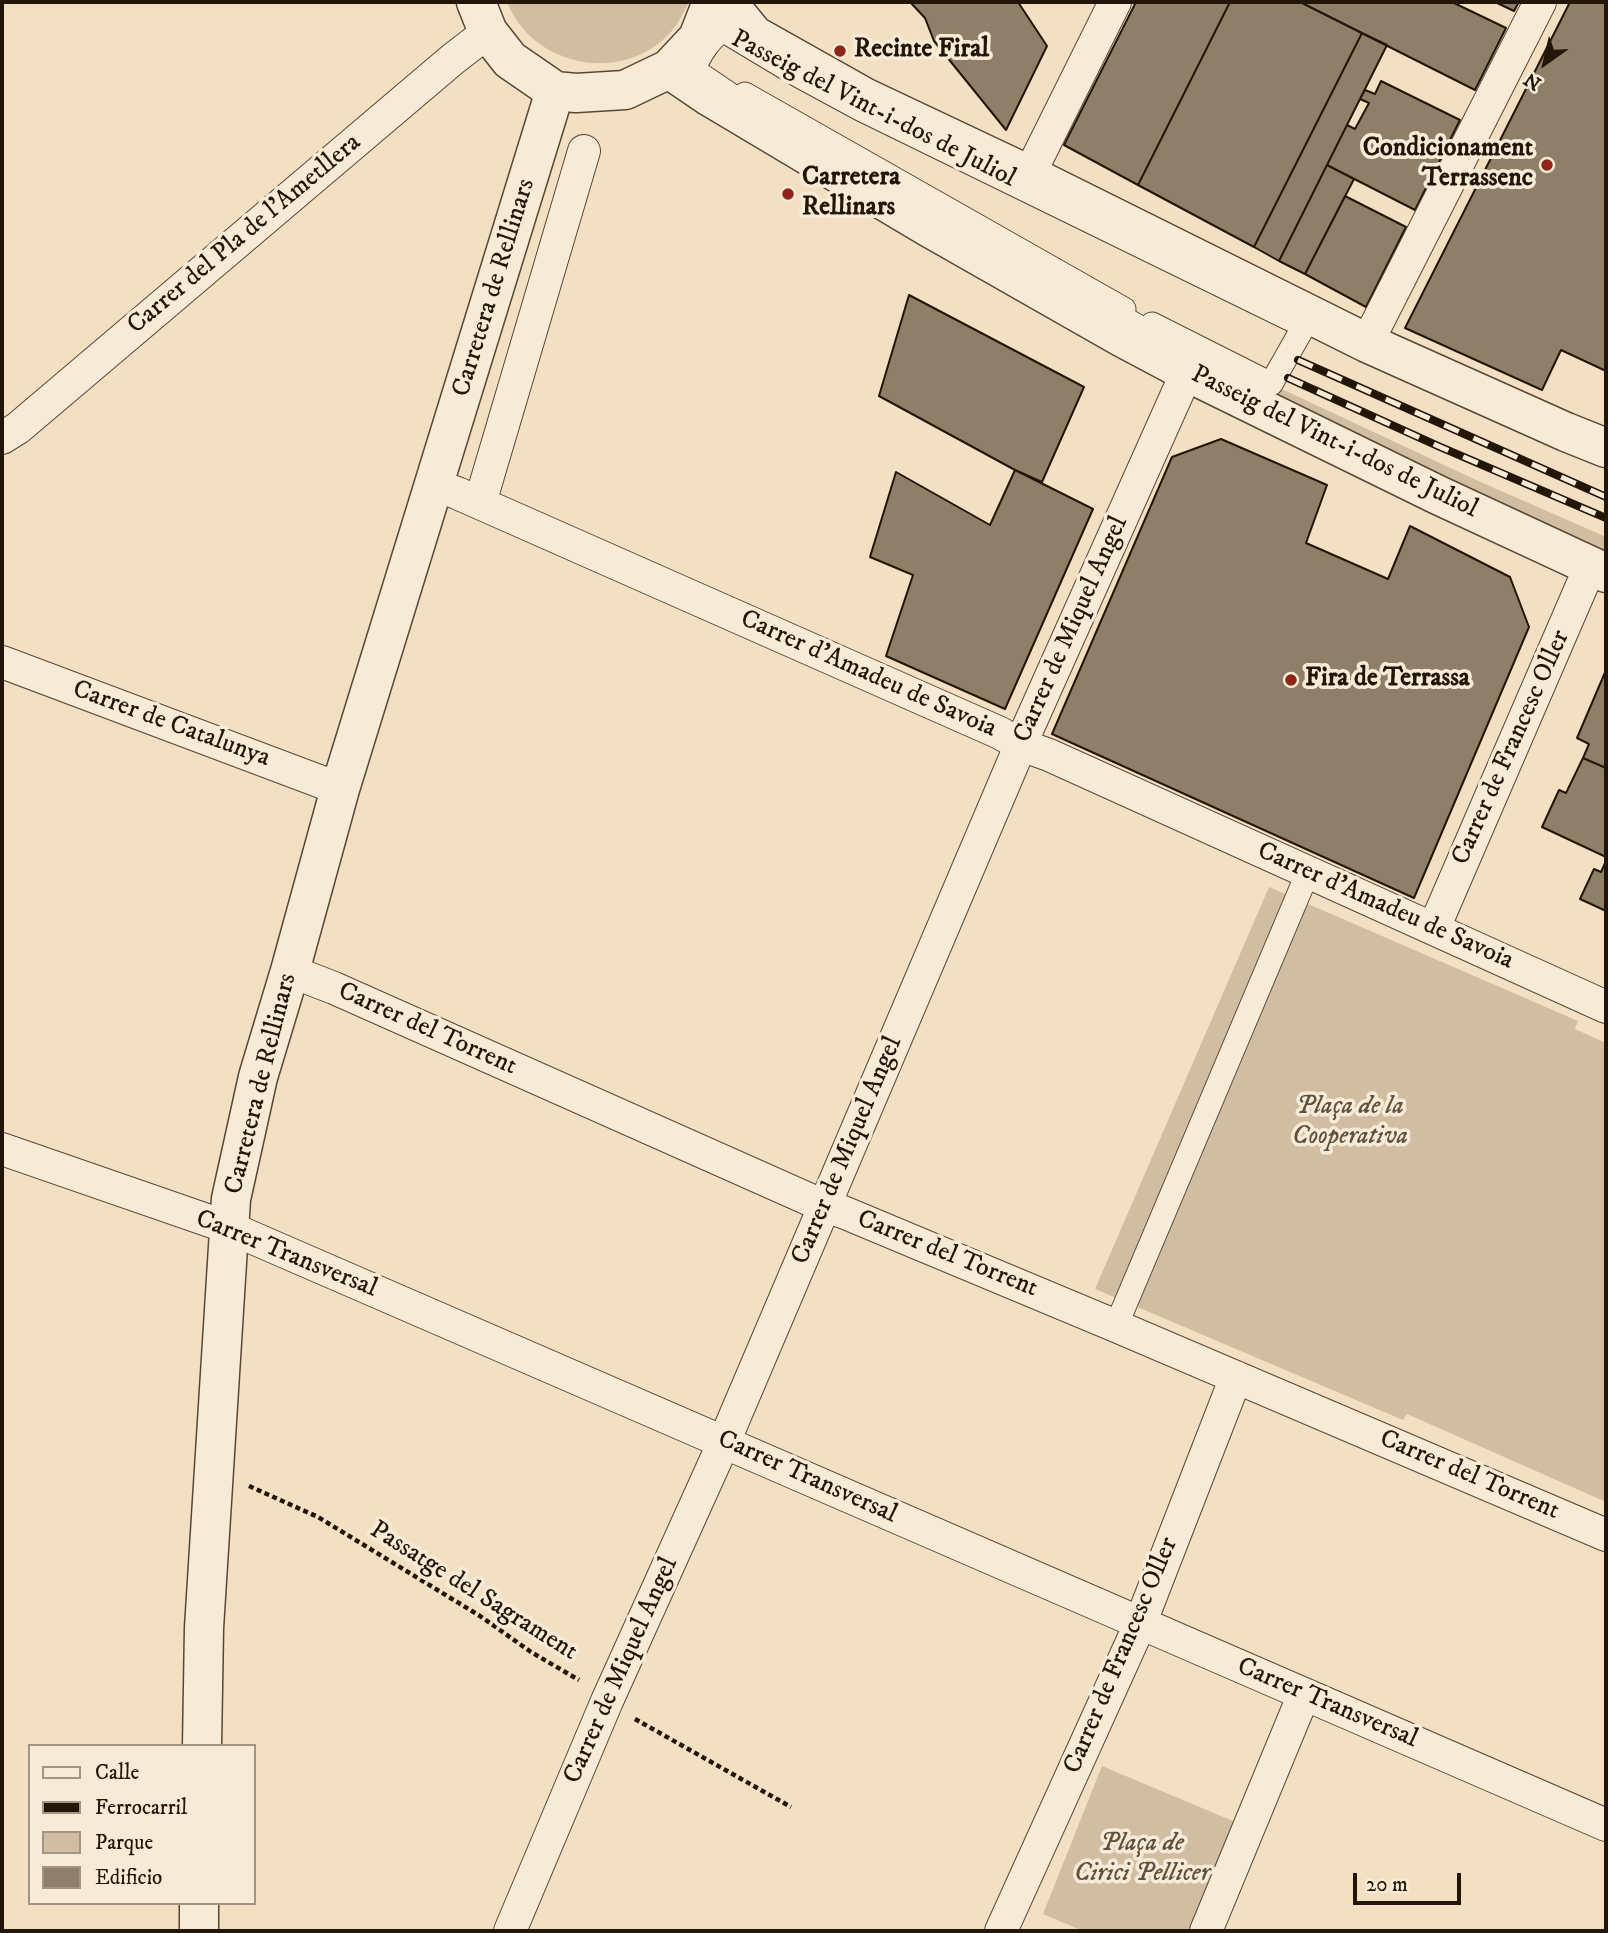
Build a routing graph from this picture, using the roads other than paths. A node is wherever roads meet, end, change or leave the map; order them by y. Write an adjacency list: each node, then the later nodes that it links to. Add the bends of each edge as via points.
1 (712, 2): 6 (street, via 698,38)
2 (727, 2): 9 (street, Passeig del Vint-i-dos de Juliol, via 754,35 866,98)
3 (1115, 2): 9 (street)
4 (1541, 2): 11 (street)
5 (482, 17): 7 (street, via 510,60); 13 (street, Carrer del Pla de l'Ametllera, via 453,59)
6 (669, 69): 7 (street, via 625,90); 12 (street, Passeig del Vint-i-dos de Juliol, via 928,227)
7 (555, 91): 16 (street, Carretera de Rellinars)
8 (584, 151): 15 (street, Carretera de Rellinars)
9 (1029, 175): 11 (street, Passeig del Vint-i-dos de Juliol)
10 (1152, 324): 10 (street, Passeig del Vint-i-dos de Juliol, via 1271,384 1304,326 860,109 724,31 696,63 694,70 740,101 745,94 866,162 1124,309 1120,316 1148,332)
11 (1367, 343): 14 (street, Passeig del Vint-i-dos de Juliol)
12 (1187, 372): 18 (street, Passeig del Vint-i-dos de Juliol); 20 (street, Carrer de Miquel Angel)
13 (2, 438)
14 (1606, 448)
15 (494, 453): 16 (street); 17 (street, Carretera de Rellinars)
16 (435, 485): 17 (street, Carrer d'Amadeu de Savoia); 21 (street, Carretera de Rellinars)
17 (480, 503): 20 (street, Carrer d'Amadeu de Savoia)
18 (1598, 570): 23 (street, Carrer de Francesc Oller)
19 (2, 662): 21 (street, Carrer de Catalunya)
20 (1021, 745): 22 (street, Carrer d'Amadeu de Savoia); 27 (street, Carrer de Miquel Angel)
21 (340, 789): 24 (street, Carretera de Rellinars)
22 (1308, 872): 23 (street, Carrer d'Amadeu de Savoia); 29 (street)
23 (1434, 928): 25 (street, Carrer d'Amadeu de Savoia)
24 (290, 971): 27 (street, Carrer del Torrent); 28 (street, Carretera de Rellinars, via 258,1077 231,1199)
25 (1606, 1007)
26 (4, 1154): 28 (street, Carrer Transversal)
27 (824, 1206): 29 (street, Carrer del Torrent); 31 (street, Carrer de Miquel Angel)
28 (230, 1228): 31 (street, Carrer Transversal); 35 (street, Carretera de Rellinars, via 205,1615)
29 (1116, 1326): 30 (street, Carrer del Torrent)
30 (1236, 1377): 32 (street, Carrer del Torrent); 33 (street, Carrer de Francesc Oller)
31 (724, 1442): 33 (street, Carrer Transversal); 39 (street, Carrer de Miquel Angel)
32 (1606, 1535)
33 (1140, 1623): 34 (street, Carrer Transversal); 40 (street, Carrer de Francesc Oller)
34 (1304, 1694): 36 (street, Carrer Transversal); 41 (street)
35 (202, 1744)
36 (1606, 1825)
37 (199, 1905): 38 (street)
38 (199, 1931)
39 (510, 1931)
40 (1002, 1931)
41 (1206, 1931)

